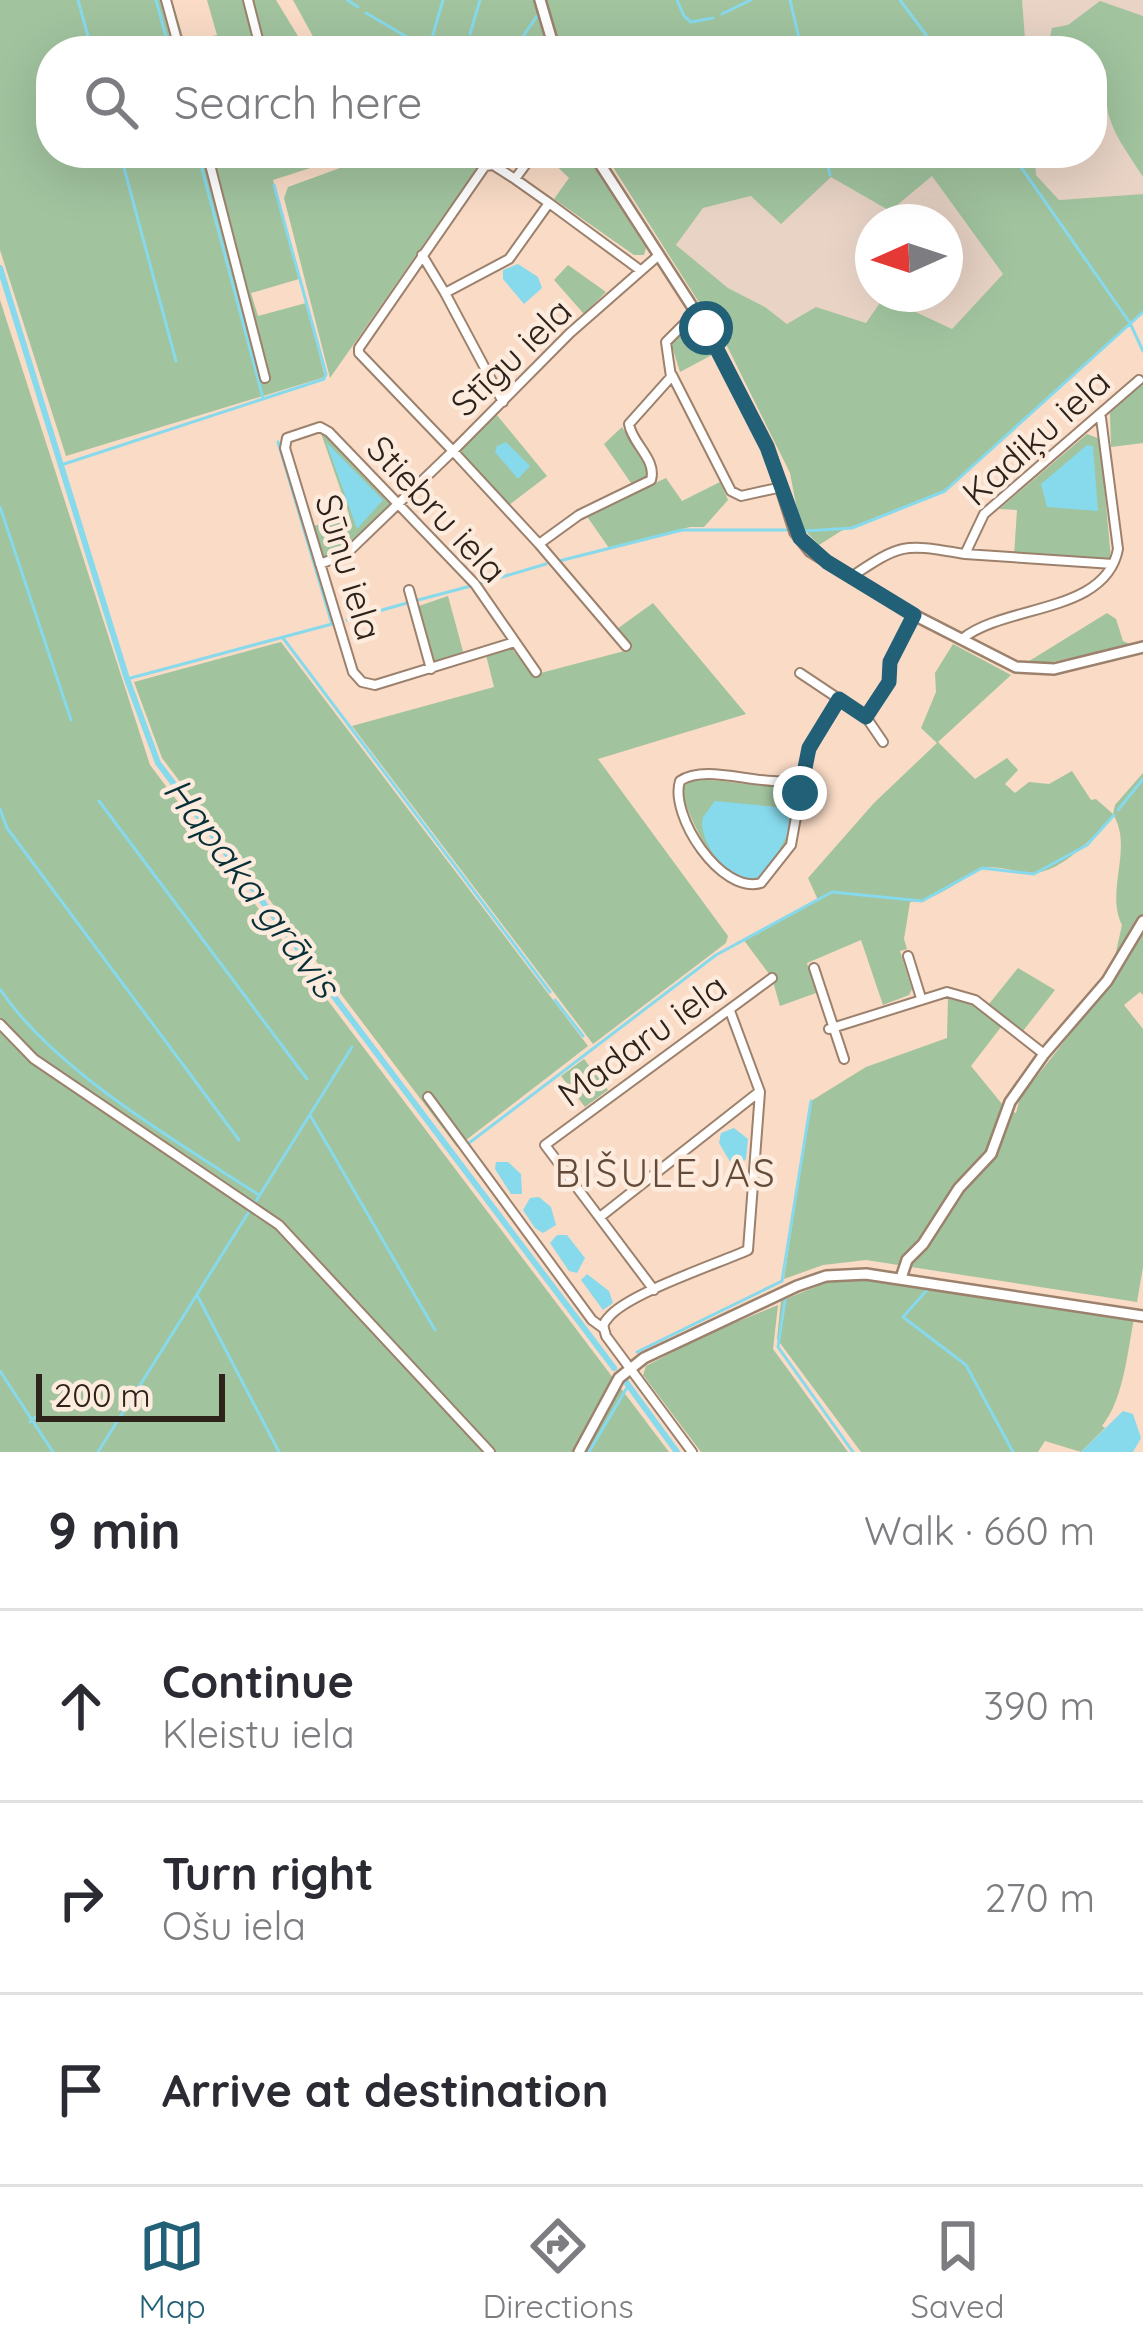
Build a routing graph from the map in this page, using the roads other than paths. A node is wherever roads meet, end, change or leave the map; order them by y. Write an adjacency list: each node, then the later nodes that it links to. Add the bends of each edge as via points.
1 (166, 0): 4 (street)
2 (248, 0): 5 (street)
3 (540, 0): 6 (street)
4 (175, 36)
5 (257, 36)
6 (551, 36)
7 (211, 168): 20 (street)
8 (484, 168): 14 (street, Stīgu iela)
9 (499, 168): 12 (street, Stīgu iela)
10 (523, 168): 12 (street)
11 (603, 168): 15 (street)
12 (515, 179): 13 (street)
13 (549, 203): 16 (street); 17 (street, via 509,259)
14 (422, 255): 17 (street); 25 (street, Stīgu iela, via 359,353)
15 (659, 255): 16 (street, Stīgu iela); 18 (street)
16 (640, 270): 22 (street, Stīgu iela)
17 (445, 293): 22 (street)
18 (696, 312): 19 (street, via 666,341); 26 (street)
19 (671, 374): 26 (street, via 731,491); 28 (street, via 629,424 652,466 651,480)
20 (265, 378)
21 (1139, 380): 23 (street, Kadiķu iela)
22 (503, 402): 25 (street, Stīgu iela)
23 (1100, 416): 29 (street, Kadiķu iela, via 984,514); 31 (street)
24 (285, 448): 27 (street, Stiebru iela, via 289,436 323,427); 30 (street, Sūnu iela)
25 (453, 451): 27 (street); 28 (street)
26 (783, 486): 32 (street, via 800,538)
27 (398, 504): 30 (street, via 346,554); 36 (street, Stiebru iela, via 475,584)
28 (538, 544): 37 (street)
29 (965, 554): 31 (street); 32 (street, Kadiķu iela, via 907,545)
30 (320, 564): 39 (street, Sūnu iela, via 359,680 375,685)
31 (1115, 565): 35 (street, via 1094,588)
32 (850, 578): 34 (street)
33 (409, 590): 39 (street)
34 (914, 615): 35 (street); 43 (street)
35 (962, 640): 38 (street, via 1016,667 1054,670)
36 (515, 642): 39 (street, Sūnu iela); 40 (street, Stiebru iela)
37 (626, 646)
38 (1143, 647)
39 (430, 669)
40 (536, 672)
41 (800, 673): 42 (street)
42 (839, 699): 43 (street); 45 (street)
43 (866, 717): 44 (street)
44 (883, 742)
45 (800, 779): 45 (street, via 791,845 769,877 750,886 727,878 704,853 677,795 689,775 769,784)
46 (1143, 921): 54 (street, via 1098,992)
47 (908, 956): 50 (street)
48 (814, 968): 53 (street)
49 (772, 978): 51 (street, Madaru iela)
50 (921, 998): 53 (street); 54 (street, via 963,994)
51 (730, 1010): 56 (street); 60 (street, Madaru iela, via 544,1144)
52 (0, 1024): 66 (street, via 34,1059 279,1225)
53 (832, 1028): 55 (street)
54 (1044, 1054): 61 (street, via 1010,1102 991,1154)
55 (844, 1059)
56 (760, 1092): 58 (street); 59 (street)
57 (428, 1096): 64 (street)
58 (743, 1108): 59 (street); 60 (street)
59 (758, 1116): 62 (street, via 748,1250)
60 (600, 1217): 62 (street)
61 (901, 1278): 63 (street); 65 (street, via 826,1276)
62 (654, 1290): 64 (street)
63 (1143, 1316)
64 (603, 1328): 65 (street)
65 (629, 1368): 67 (street); 68 (street)
66 (490, 1452)
67 (579, 1452)
68 (692, 1452)

